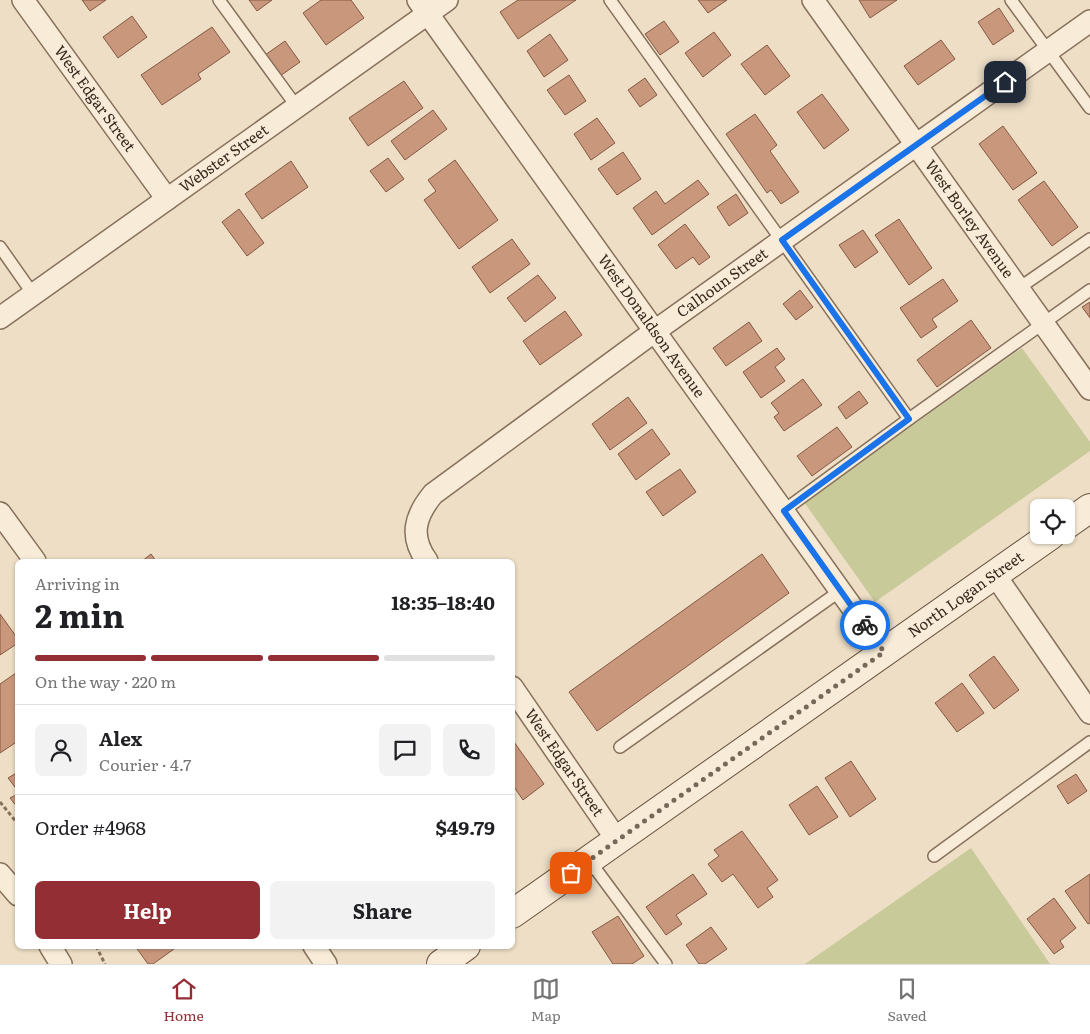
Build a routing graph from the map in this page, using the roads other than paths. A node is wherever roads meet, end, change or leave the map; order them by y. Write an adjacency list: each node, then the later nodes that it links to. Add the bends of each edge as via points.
1 (23, 0): 13 (street, West Edgar Street)
2 (219, 0): 10 (lane)
3 (447, 0): 7 (street, Webster Street)
4 (610, 0): 15 (lane)
5 (813, 0): 12 (street, West Borley Avenue)
6 (1011, 0): 9 (lane)
7 (423, 7): 10 (street, Webster Street); 22 (street, West Donaldson Avenue)
8 (1090, 21): 9 (street, Calhoun Street)
9 (1049, 51): 11 (lane); 12 (street, Calhoun Street)
10 (297, 106): 13 (street, Webster Street)
11 (1090, 108)
12 (917, 145): 15 (street, Calhoun Street); 17 (street, West Borley Avenue)
13 (167, 200): 19 (street, Webster Street)
14 (1090, 239): 17 (lane)
15 (782, 240): 22 (street, Calhoun Street); 24 (lane)
16 (0, 247): 19 (lane)
17 (1019, 288): 21 (street, West Borley Avenue)
18 (1090, 290): 21 (lane)
19 (33, 294): 20 (street, Webster Street)
20 (0, 318)
21 (1044, 322): 23 (street, West Borley Avenue); 24 (lane)
22 (655, 332): 26 (street, West Donaldson Avenue); 31 (street, Calhoun Street, via 433,494 423,506 417,522 417,539)
23 (1090, 389)
24 (909, 419): 26 (lane)
25 (1090, 508): 28 (street)
26 (784, 511): 33 (street, West Donaldson Avenue)
27 (0, 513): 30 (street)
28 (1075, 519)
29 (1039, 544): 32 (street, North Logan Street)
30 (34, 559)
31 (425, 559)
32 (995, 575): 34 (street, North Logan Street); 36 (street)
33 (840, 591): 34 (street, West Donaldson Avenue); 38 (lane)
34 (884, 652): 39 (street, North Logan Street)
35 (515, 691): 39 (street, West Edgar Street)
36 (1090, 713)
37 (1090, 742): 40 (lane)
38 (620, 747)
39 (618, 840): 41 (street, North Logan Street)
40 (934, 856)
41 (589, 860): 44 (street, North Logan Street); 51 (lane)
42 (0, 874): 43 (street)
43 (15, 892)
44 (515, 912)
45 (52, 949): 48 (street)
46 (316, 949): 49 (street)
47 (462, 949): 50 (street)
48 (61, 964)
49 (326, 964)
50 (441, 964)
51 (666, 964)

